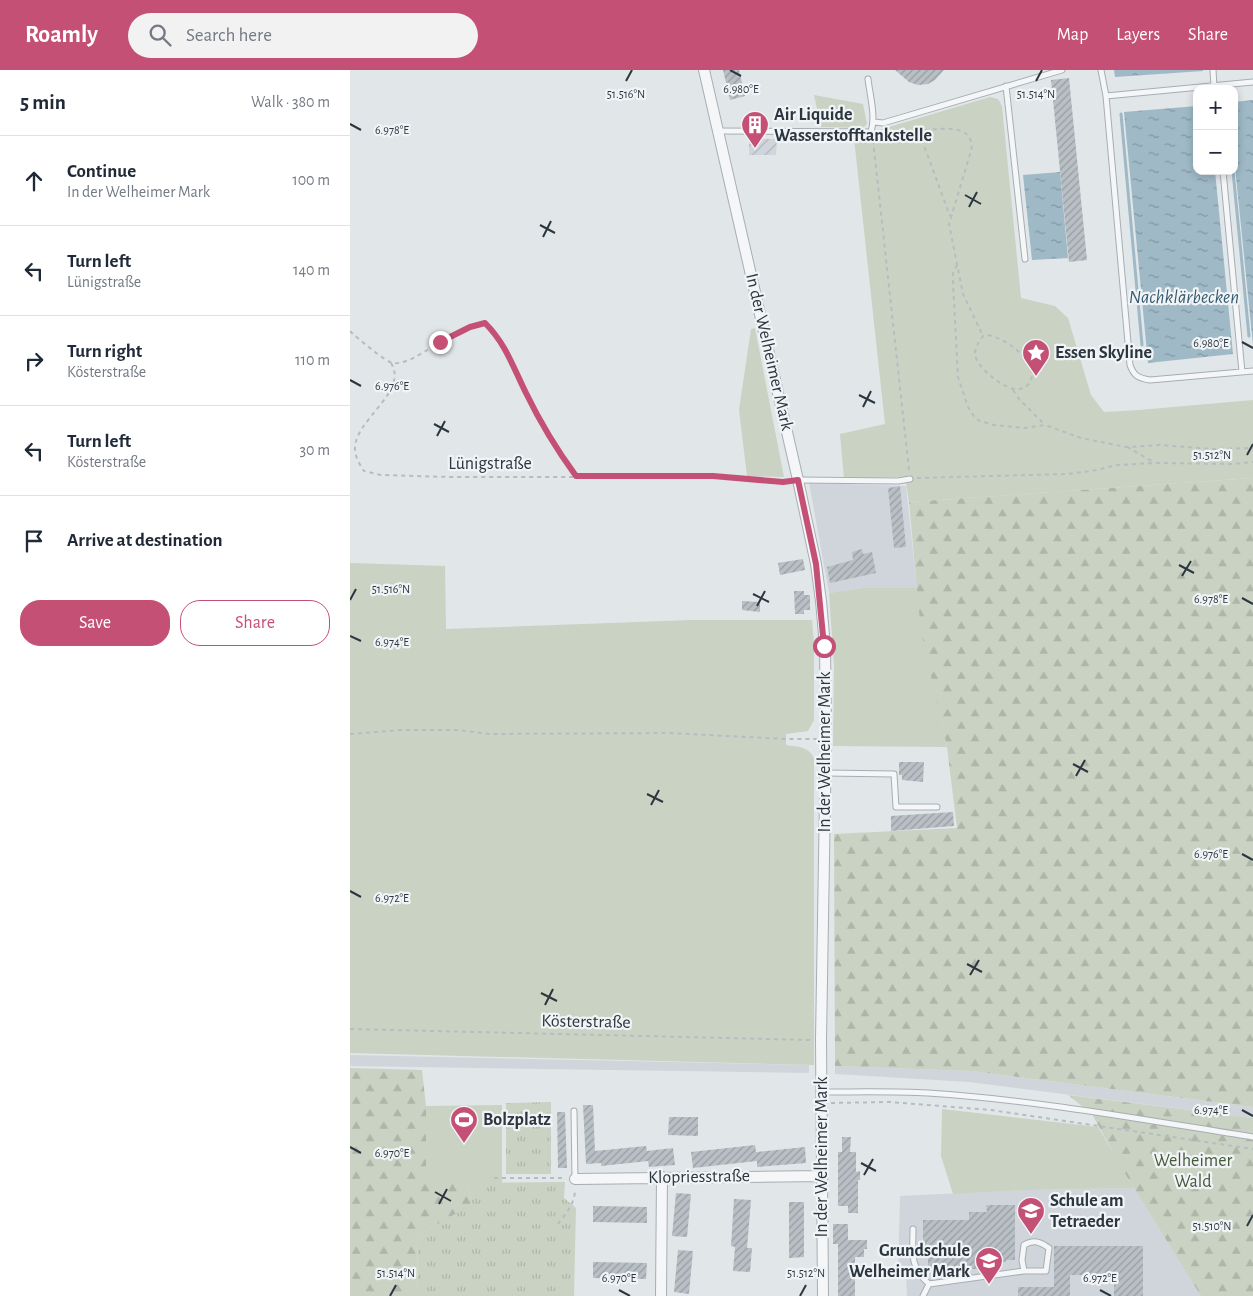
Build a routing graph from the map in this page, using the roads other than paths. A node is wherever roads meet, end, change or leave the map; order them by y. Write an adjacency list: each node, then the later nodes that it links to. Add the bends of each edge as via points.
1 (704, 70): 13 (street, In der Welheimer Mark)
2 (1062, 70): 9 (lane)
3 (1101, 70): 11 (lane)
4 (1213, 70): 7 (lane)
5 (868, 79): 12 (lane)
6 (1253, 82): 8 (lane)
7 (1214, 85)
8 (1230, 85)
9 (1006, 86): 12 (lane, via 883,123); 15 (lane)
10 (1193, 89): 11 (lane)
11 (1106, 96): 17 (lane, via 1133,374 1150,380)
12 (874, 122): 13 (lane, via 871,132)
13 (718, 131): 19 (street, In der Welheimer Mark)
14 (1222, 175): 17 (lane)
15 (1025, 259)
16 (1253, 371): 17 (lane)
17 (1242, 372)
18 (910, 479): 19 (lane)
19 (798, 480): 20 (street, In der Welheimer Mark, via 821,602)
20 (826, 773): 21 (lane, via 894,774 896,807); 22 (street, In der Welheimer Mark)
21 (937, 807)
22 (822, 1098): 24 (lane, via 926,1093 974,1097 1080,1109); 25 (street, In der Welheimer Mark)
23 (574, 1111): 27 (lane)
24 (1253, 1137)
25 (822, 1176): 26 (street, Klopriesstraße); 32 (street, In der Welheimer Mark)
26 (662, 1178): 27 (street, Klopriesstraße); 31 (street)
27 (575, 1179)
28 (913, 1229): 30 (lane, via 913,1261)
29 (1024, 1271): 29 (lane, via 1046,1271 1049,1248 1041,1242 1030,1241 1024,1245); 30 (lane)
30 (929, 1284): 33 (lane)
31 (661, 1296)
32 (823, 1296)
33 (923, 1296)

